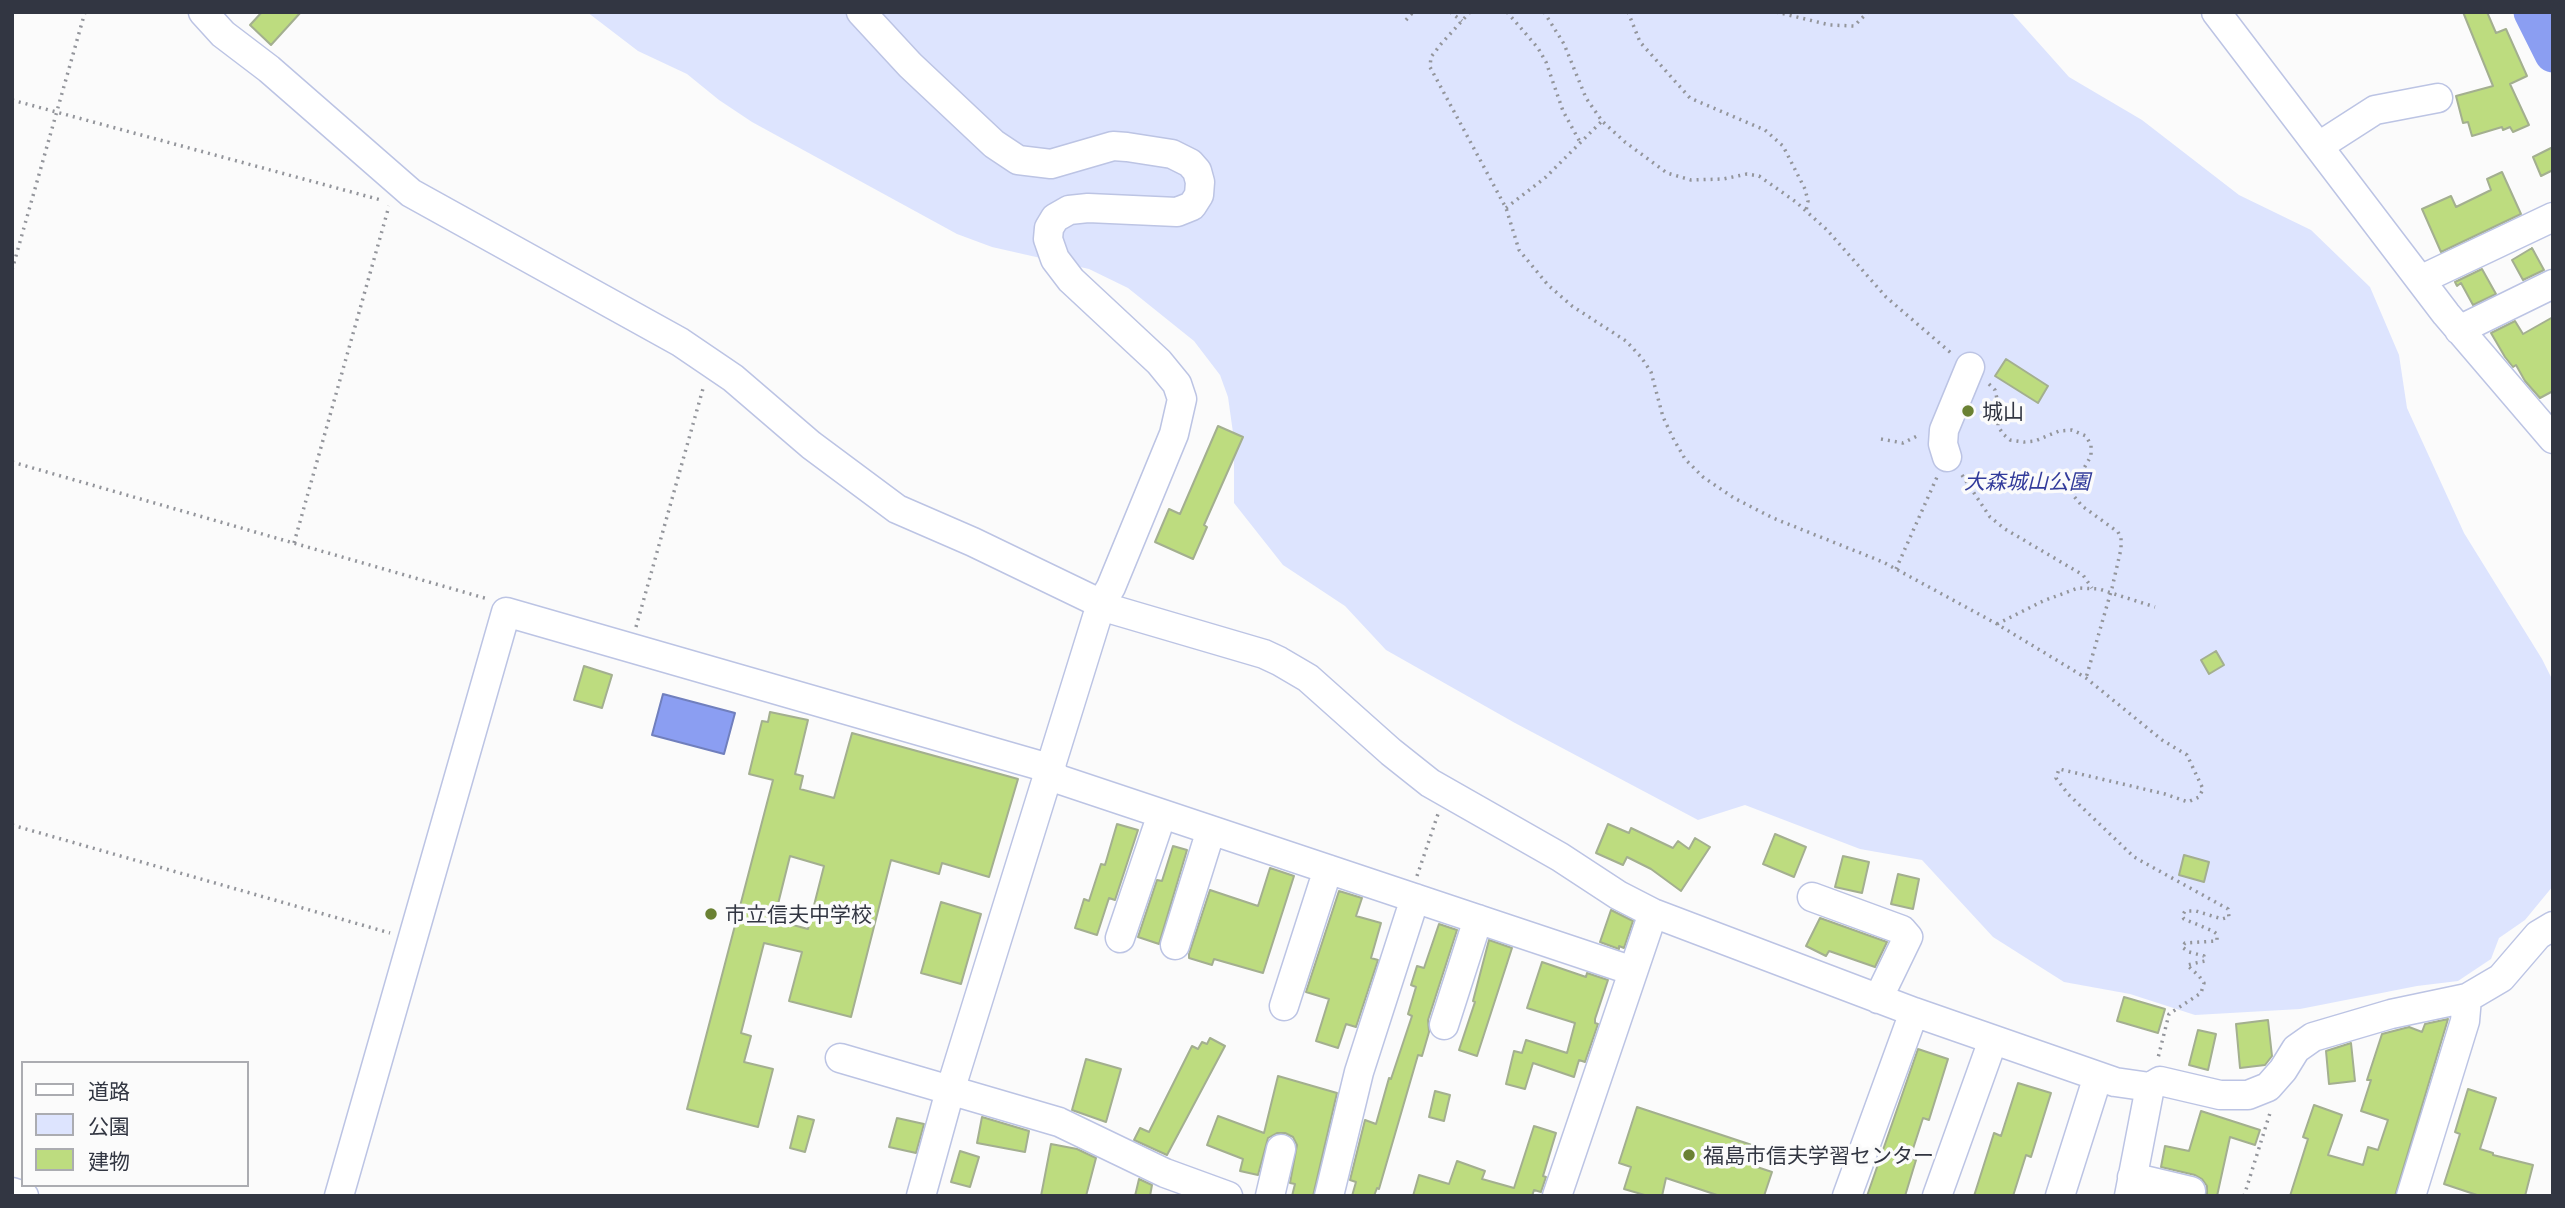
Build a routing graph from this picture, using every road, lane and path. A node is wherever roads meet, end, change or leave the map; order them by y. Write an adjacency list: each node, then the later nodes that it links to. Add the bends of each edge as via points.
1 (85, 12): 17 (path)
2 (203, 12): 28 (street, via 411,193)
3 (861, 12): 39 (street, via 985,136 1018,160 1051,164 1113,146 1172,154 1197,171 1199,195 1192,206 1177,212 1069,210 1049,228 1055,259 1071,280 1159,362 1177,384 1182,399 1174,435)
4 (1413, 12): 13 (path)
5 (1450, 12): 14 (path)
6 (1470, 12): 14 (path)
7 (1507, 12): 19 (path, via 1546,62 1563,111)
8 (1544, 12): 18 (path)
9 (1628, 12): 22 (path, via 1640,42 1690,98 1765,130 1783,146 1804,189)
10 (1776, 12): 11 (path, via 1854,26)
11 (1868, 12)
12 (2216, 12): 20 (street)
13 (1406, 20)
14 (1462, 21): 21 (path, via 1432,57 1430,67)
15 (2438, 98): 20 (street, via 2375,110)
16 (12, 100): 17 (path)
17 (57, 112): 24 (path); 35 (path, via 390,203)
18 (1602, 121): 19 (path); 22 (path, via 1667,173 1691,180 1759,176)
19 (1580, 142): 21 (path)
20 (2319, 146): 25 (street)
21 (1506, 208): 36 (path, via 1519,250 1548,285 1641,357 1651,372 1673,438 1703,477 1773,519)
22 (1806, 211): 29 (path, via 1886,297)
23 (2553, 217): 25 (street)
24 (12, 270)
25 (2420, 280): 27 (street)
26 (2553, 284): 27 (street)
27 (2459, 330): 30 (street)
28 (711, 363): 39 (street, via 897,509); 43 (path)
29 (1970, 367): 31 (street); 38 (path, via 1995,390 1998,426 2005,437 2024,442 2072,430 2089,441 2091,456 2073,495 2121,538)
30 (2547, 422)
31 (1945, 424): 32 (path, via 1903,443); 33 (street, via 1942,436)
32 (1881, 439)
33 (1947, 457): 36 (path); 37 (path, via 1990,517 2083,575)
34 (12, 462): 35 (path)
35 (294, 543): 41 (path, via 498,601)
36 (1896, 569): 42 (path)
37 (2092, 588): 38 (path); 42 (path, via 2059,594)
38 (2111, 592): 40 (path); 44 (path)
39 (1101, 604): 45 (street); 46 (street, via 1279,661 1308,678 1391,752)
40 (2155, 607)
41 (506, 612): 43 (street); 57 (street)
42 (1997, 624): 44 (path)
43 (630, 647): 45 (street)
44 (2086, 678): 68 (path, via 2187,755 2203,789 2188,802 2059,769 2056,778 2134,857 2228,909 2229,917 2222,919 2196,911 2185,911 2182,916 2213,931 2217,941 2182,947 2204,956 2205,961 2187,965 2204,983 2201,993 2169,1014)
45 (1050, 773): 47 (street); 69 (street)
46 (1445, 792): 51 (path); 53 (street)
47 (1161, 814): 49 (street); 56 (street)
48 (12, 825): 57 (path)
49 (1211, 830): 50 (street); 58 (street)
50 (1328, 869): 51 (street); 62 (street)
51 (1413, 897): 54 (street); 80 (street, via 1359,1072)
52 (1812, 897): 61 (street, via 1902,930 1908,937)
53 (1653, 913): 59 (street); 61 (street)
54 (1478, 919): 59 (street); 64 (street)
55 (2553, 926): 60 (street, via 2538,935 2501,978)
56 (1120, 938)
57 (412, 939): 76 (street)
58 (1175, 945)
59 (1633, 971): 81 (street)
60 (2467, 998): 68 (street, via 2313,1037 2296,1049 2268,1087 2248,1095 2220,1095 2160,1081); 86 (street, via 2465,1021)
61 (1878, 999): 63 (street)
62 (1284, 1006)
63 (1914, 1012): 65 (street); 82 (street)
64 (1444, 1025)
65 (1993, 1040): 67 (street); 83 (street)
66 (840, 1058): 69 (street)
67 (2098, 1076): 68 (street); 84 (street)
68 (2150, 1087): 72 (street)
69 (950, 1091): 77 (street); 78 (street, via 1059,1122 1165,1173)
70 (2271, 1108): 85 (path)
71 (1281, 1150): 79 (street)
72 (2131, 1186): 73 (street)
73 (2191, 1191)
74 (12, 1192): 75 (street)
75 (24, 1196)
76 (339, 1196)
77 (920, 1196)
78 (1228, 1196)
79 (1270, 1196)
80 (1328, 1196)
81 (1557, 1196)
82 (1847, 1196)
83 (1937, 1196)
84 (2060, 1196)
85 (2244, 1196)
86 (2411, 1196)

